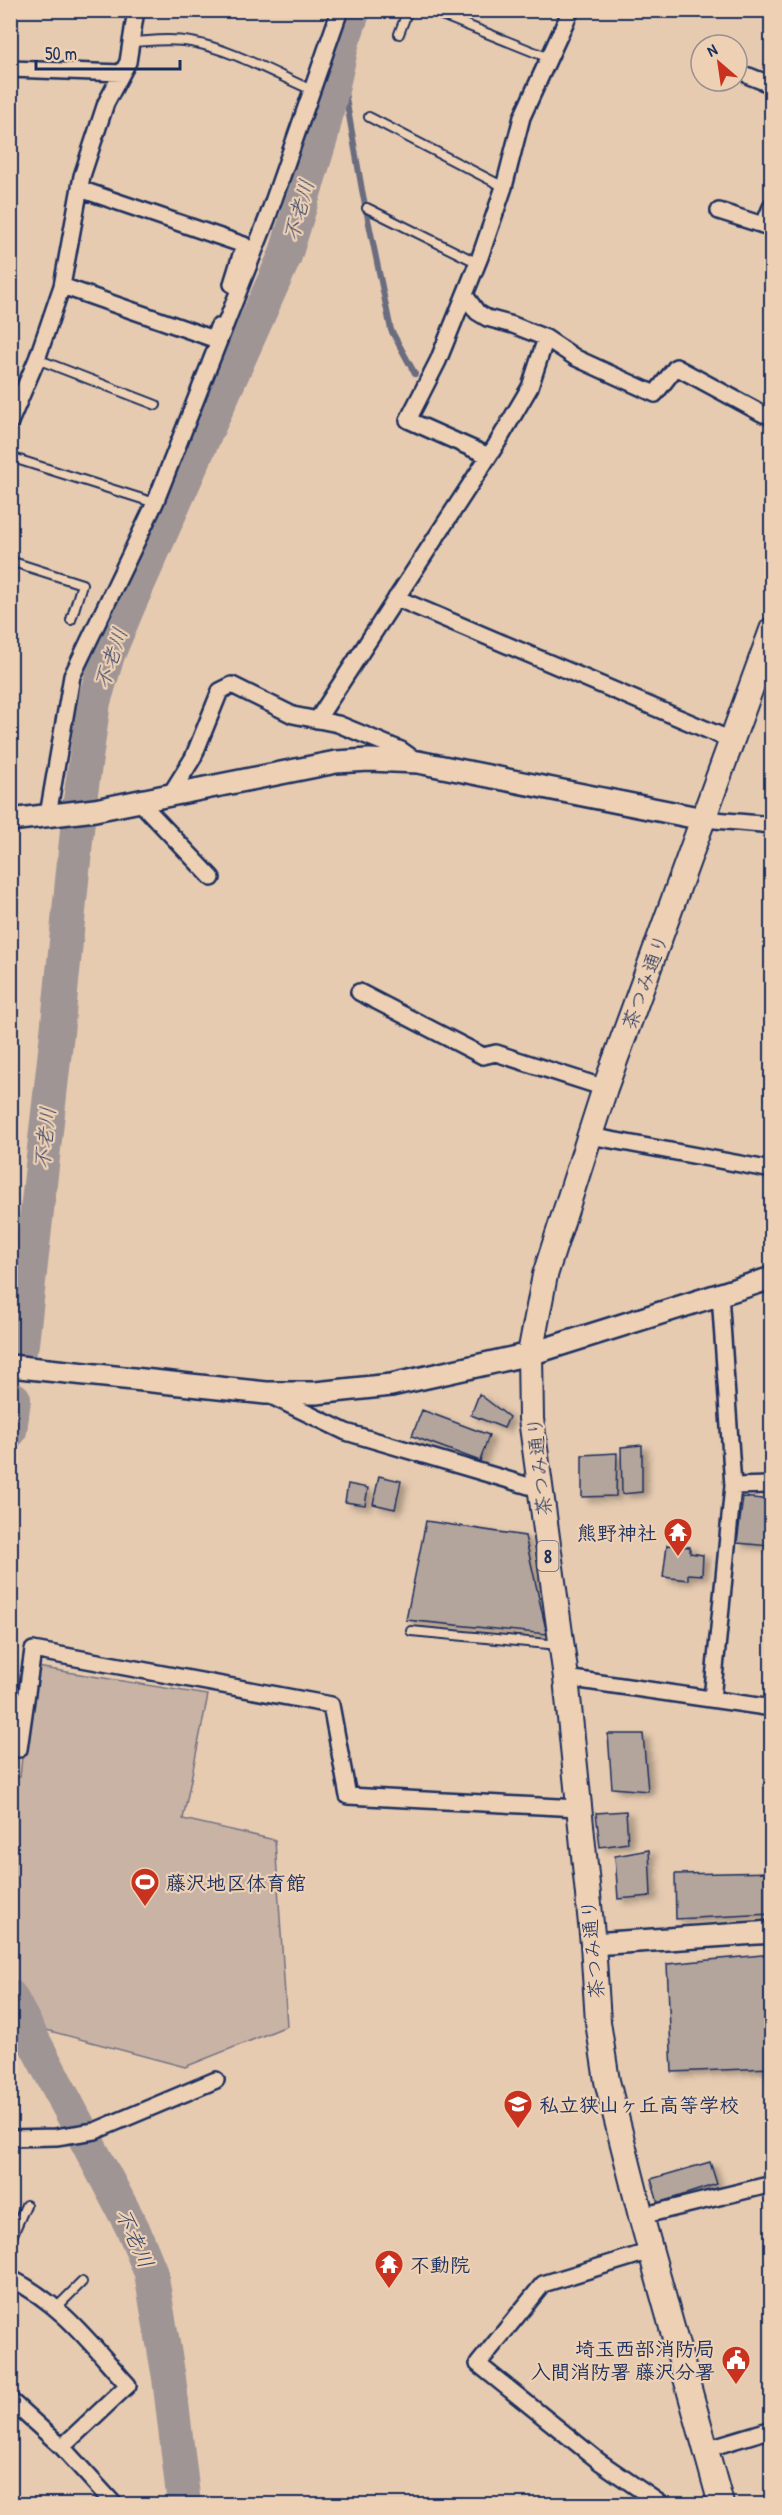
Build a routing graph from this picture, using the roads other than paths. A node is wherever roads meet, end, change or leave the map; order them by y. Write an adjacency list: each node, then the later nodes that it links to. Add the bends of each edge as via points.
1 (136, 10): 7 (street)
2 (340, 10): 13 (street)
3 (408, 10): 6 (lane)
4 (429, 10): 8 (lane)
5 (571, 10): 8 (street)
6 (399, 34)
7 (131, 42): 10 (street); 13 (lane, via 193,42)
8 (549, 57): 15 (street, via 522,117)
9 (10, 69): 10 (street)
10 (122, 73): 16 (street, via 106,103)
11 (749, 76): 12 (street)
12 (771, 85)
13 (312, 90): 31 (street, via 267,219)
14 (369, 117): 15 (lane)
15 (504, 187): 21 (street)
16 (80, 189): 22 (street); 22 (street, via 244,244 214,339)
17 (771, 205): 20 (street)
18 (367, 208): 21 (lane)
19 (719, 211): 20 (street)
20 (768, 226)
21 (478, 263): 23 (street)
22 (62, 286): 25 (street)
23 (465, 295): 24 (street, via 477,312 487,318); 29 (street, via 408,420)
24 (546, 338): 27 (street, via 576,358 655,394 676,368); 29 (street, via 530,387)
25 (37, 359): 26 (lane); 28 (street)
26 (156, 405)
27 (771, 416)
28 (10, 422)
29 (489, 456): 33 (street)
30 (10, 457): 31 (lane)
31 (155, 503): 41 (street, via 72,676)
32 (10, 561): 34 (lane, via 82,584)
33 (396, 598): 36 (street); 37 (street)
34 (71, 620)
35 (771, 630): 37 (main road, 茶つみ通り / 8)
36 (316, 720): 38 (street, via 338,724 401,750); 39 (street, via 293,715 231,685 220,691 193,758)
37 (731, 740): 42 (main road, 茶つみ通り / 8)
38 (418, 762): 39 (street, via 336,762); 42 (street)
39 (170, 795): 40 (street)
40 (139, 801): 41 (street); 45 (street)
41 (48, 815): 43 (street)
42 (703, 819): 44 (street); 47 (main road, 茶つみ通り / 8)
43 (10, 820)
44 (771, 825)
45 (212, 878)
46 (359, 992): 47 (street, via 483,1056 496,1053)
47 (605, 1088): 48 (main road, 茶つみ通り / 8)
48 (590, 1136): 49 (street); 52 (main road, 茶つみ通り / 8, via 545,1275)
49 (771, 1170)
50 (771, 1278): 51 (street)
51 (720, 1294): 52 (street); 56 (street)
52 (530, 1354): 54 (street, via 391,1385 316,1393); 57 (main road, 茶つみ通り / 8, via 531,1419)
53 (10, 1366): 54 (street)
54 (266, 1393): 57 (street, via 346,1432)
55 (771, 1485): 56 (street)
56 (732, 1486): 61 (street)
57 (539, 1489): 59 (main road, 茶つみ通り / 8)
58 (411, 1631): 59 (lane)
59 (560, 1645): 60 (main road, 茶つみ通り / 8)
60 (566, 1678): 61 (street); 64 (main road, 茶つみ通り / 8)
61 (712, 1699): 62 (street)
62 (771, 1708)
63 (10, 1749): 64 (street, via 19,1749 33,1650 331,1705 348,1796)
64 (579, 1809): 66 (main road, 茶つみ通り / 8)
65 (771, 1932): 66 (street)
66 (593, 1944): 71 (main road, 茶つみ通り / 8, via 607,2081)
67 (216, 2080): 68 (street, via 95,2131)
68 (10, 2138)
69 (771, 2184): 71 (street)
70 (26, 2205): 72 (lane)
71 (641, 2216): 73 (main road, 茶つみ通り / 8)
72 (10, 2241)
73 (651, 2251): 80 (main road, 茶つみ通り / 8); 82 (street, via 543,2284 478,2364 600,2462)
74 (10, 2278): 76 (street)
75 (82, 2282): 76 (lane)
76 (57, 2307): 79 (street, via 128,2385)
77 (10, 2400): 79 (street)
78 (771, 2429): 80 (street)
79 (62, 2447): 81 (street)
80 (706, 2449): 83 (main road, 茶つみ通り / 8)
81 (114, 2505)
82 (661, 2505)
83 (721, 2505)

